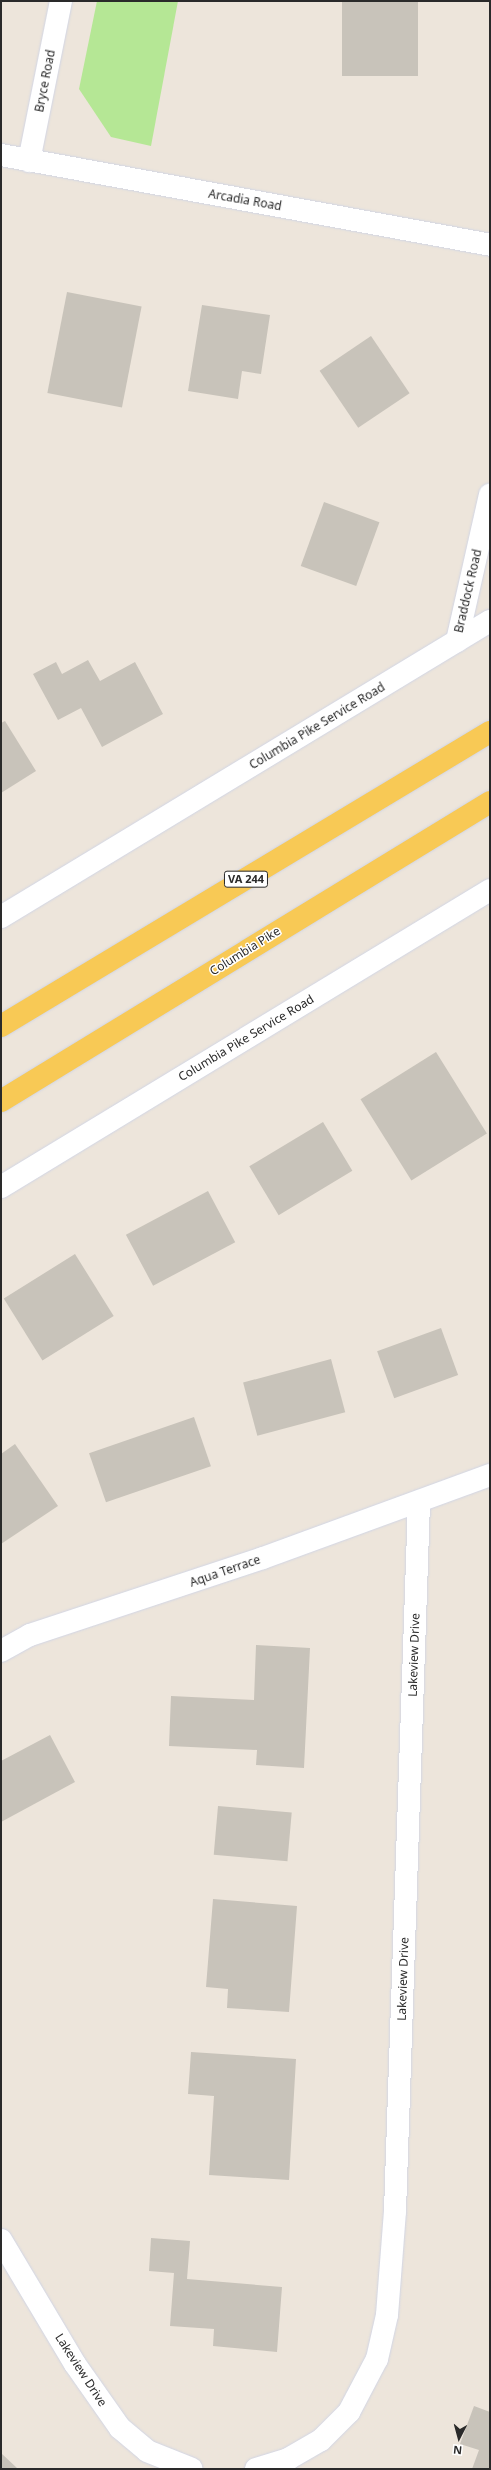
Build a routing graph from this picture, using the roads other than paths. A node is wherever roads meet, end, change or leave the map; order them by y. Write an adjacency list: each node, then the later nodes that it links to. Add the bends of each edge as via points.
1 (62, 1): 3 (street, Bryce Road)
2 (1, 155): 3 (street, Arcadia Road)
3 (29, 160): 4 (street, Arcadia Road)
4 (490, 245)
5 (490, 495): 7 (street, Braddock Road)
6 (490, 621): 7 (street, Columbia Pike Service Road)
7 (457, 641): 11 (street, Columbia Pike Service Road)
8 (490, 732): 12 (main road, VA 244)
9 (490, 802): 13 (main road, Columbia Pike)
10 (490, 890): 14 (street, Columbia Pike Service Road)
11 (1, 917)
12 (1, 1026)
13 (1, 1101)
14 (1, 1187)
15 (490, 1475): 16 (street)
16 (419, 1502): 18 (street, Aqua Terrace); 22 (street, Lakeview Drive, via 396,2211 387,2315 377,2359 349,2412 321,2440 288,2459)
17 (1, 1633): 18 (street, Aqua Terrace)
18 (30, 1635): 19 (street, Aqua Terrace)
19 (1, 1651)
20 (1, 2240): 21 (street, Lakeview Drive, via 75,2364 120,2428 147,2451)
21 (192, 2469)
22 (256, 2469)

